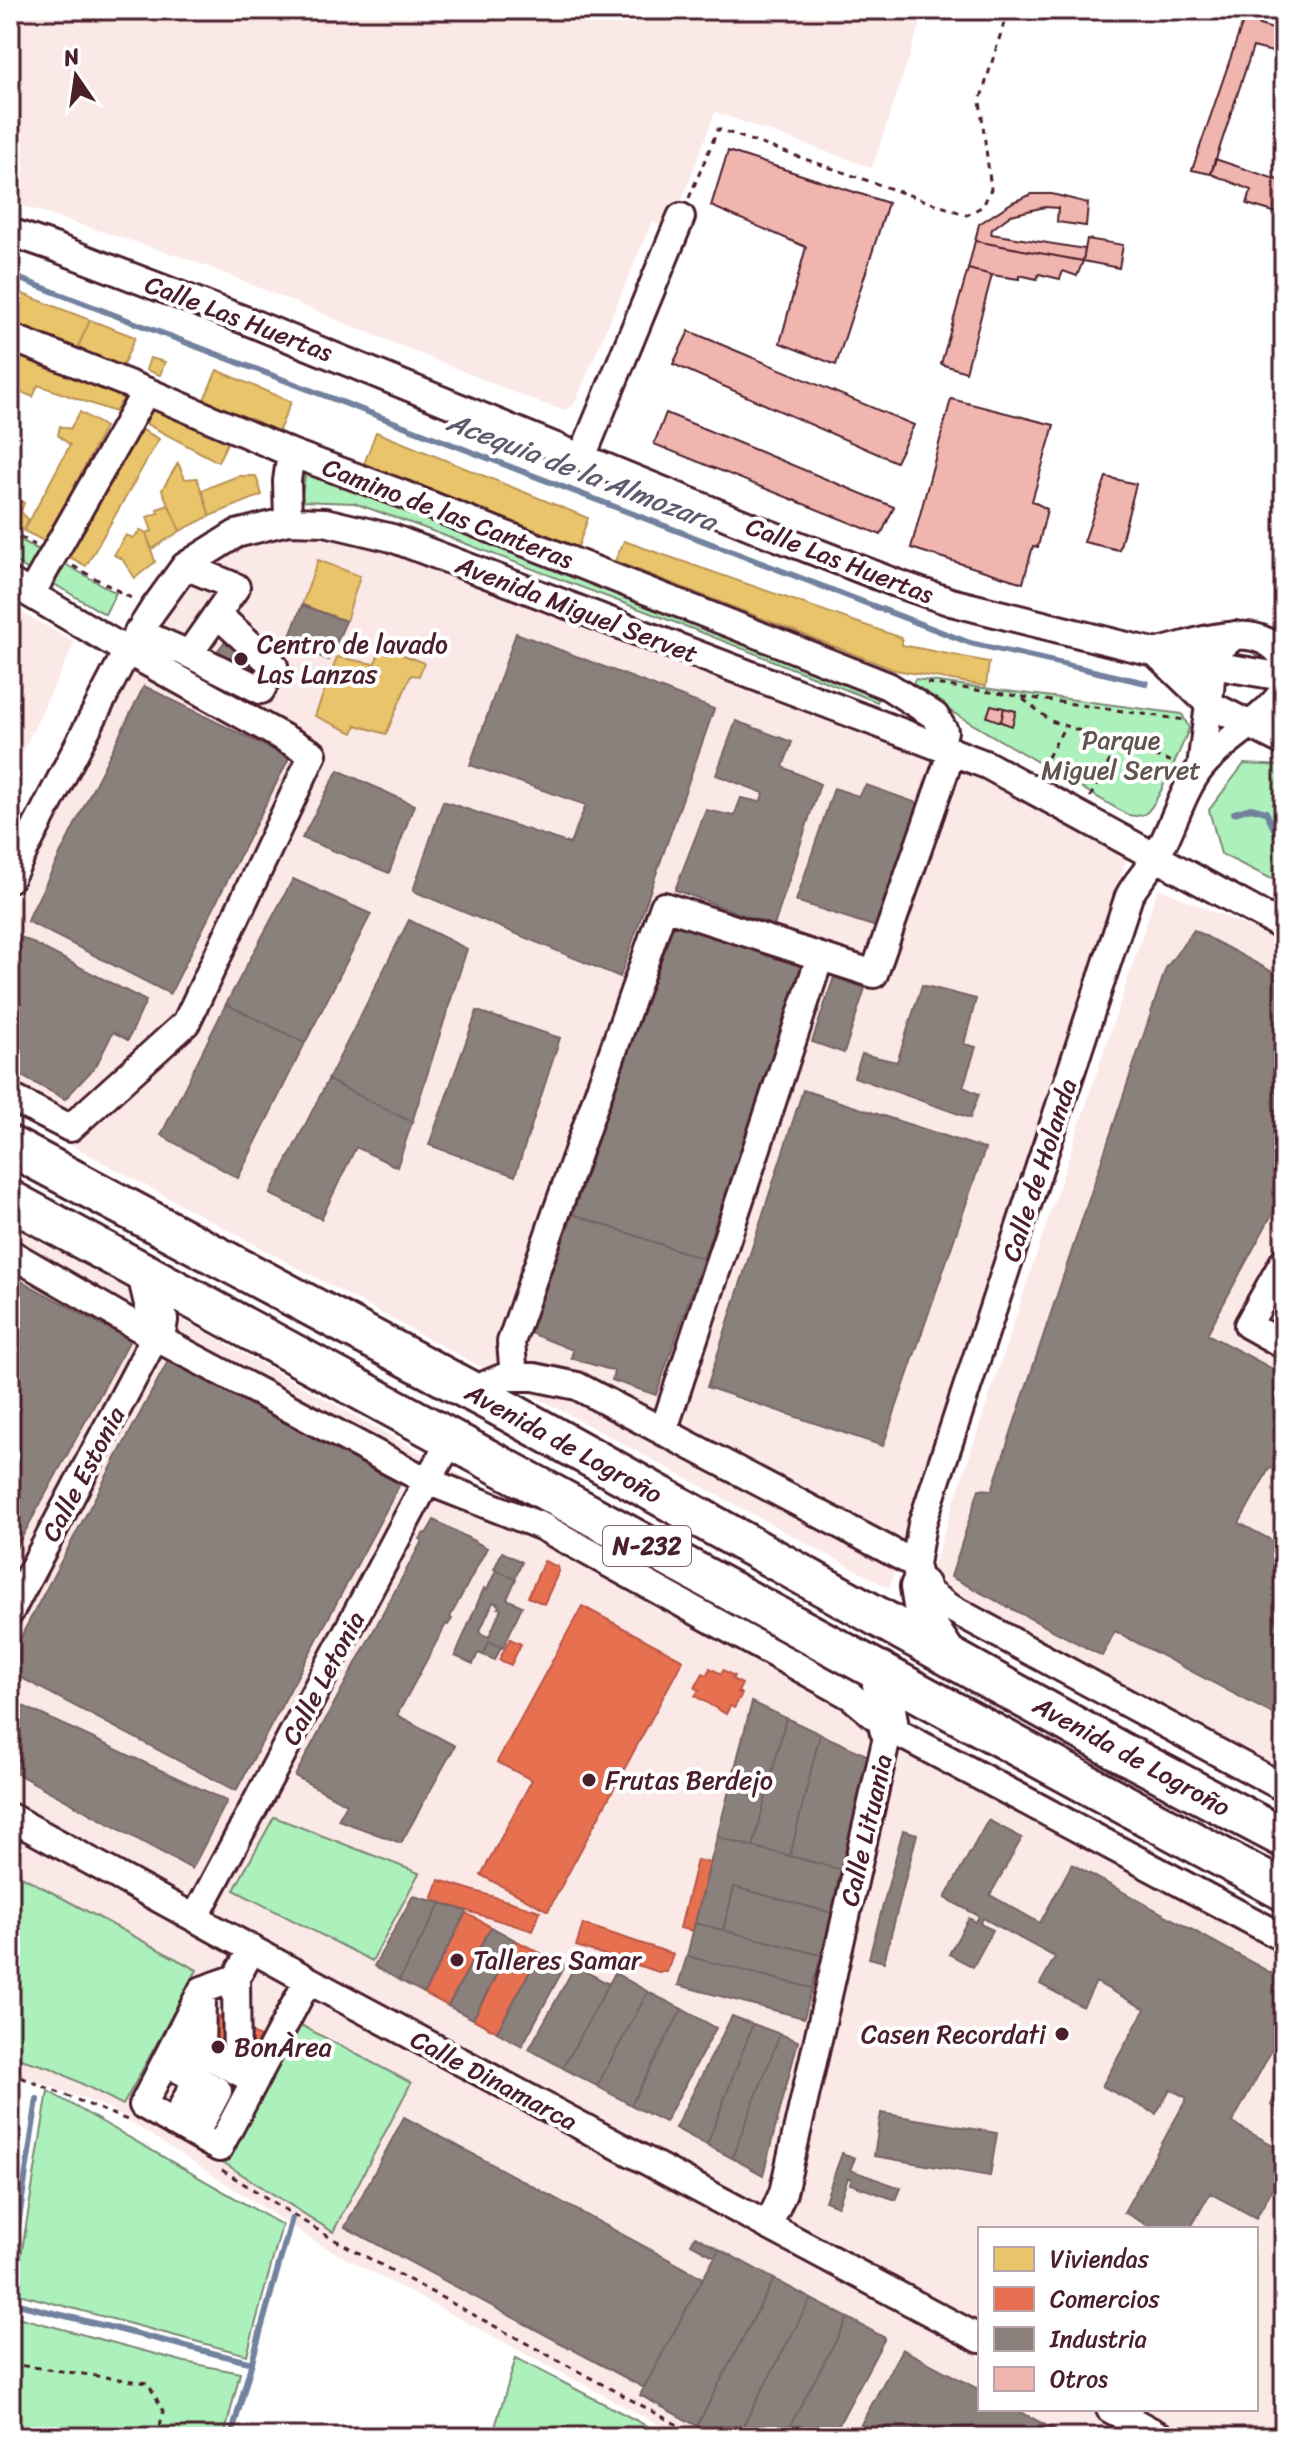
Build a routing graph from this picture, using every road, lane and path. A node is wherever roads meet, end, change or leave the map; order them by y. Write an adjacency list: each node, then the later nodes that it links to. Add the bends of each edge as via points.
1 (1008, 10): 2 (path, via 980,101 991,189 983,206 967,215 718,129)
2 (681, 217): 7 (street)
3 (10, 232): 7 (street, Calle Las Huertas)
4 (10, 337): 5 (street, Camino de las Canteras)
5 (146, 391): 6 (street, Camino de las Canteras); 10 (street)
6 (291, 453): 8 (street); 17 (street, Camino de las Canteras)
7 (582, 457): 14 (street, Calle Las Huertas, via 951,602)
8 (288, 521): 9 (street, Avenida Miguel Servet, via 236,534); 24 (street, Avenida Miguel Servet, via 325,522 392,538)
9 (185, 566): 11 (street, via 236,587); 13 (street, Avenida Miguel Servet)
10 (20, 588): 13 (street)
11 (217, 614): 15 (street); 15 (street, via 274,666 261,690)
12 (1235, 635): 14 (street); 16 (street, via 1218,650); 18 (street, via 1270,642)
13 (132, 642): 15 (street); 31 (street, Avenida Miguel Servet); 34 (street, via 313,754 186,1023 70,1128)
14 (1155, 652): 16 (street, Calle Las Huertas); 20 (street, via 1191,684)
15 (189, 654)
16 (1212, 665): 18 (street, Calle Las Huertas); 20 (street, Calle de Holanda)
17 (888, 686): 19 (path, via 911,681); 24 (street, Camino de las Canteras, via 935,716)
18 (1277, 686): 20 (street); 22 (street); 25 (street, Calle de Holanda, via 1233,736)
19 (1020, 696): 20 (path); 21 (path, via 1051,721)
20 (1201, 713): 25 (street, Calle de Holanda)
21 (1066, 726): 23 (path); 26 (path)
22 (1281, 741)
23 (1120, 744): 25 (path); 28 (path)
24 (946, 748): 30 (street, Avenida Miguel Servet); 33 (street, via 874,974)
25 (1188, 765): 30 (street, Calle de Holanda)
26 (1042, 768)
27 (1080, 797): 29 (path)
28 (1090, 797)
29 (1093, 805)
30 (1156, 857): 32 (street, Avenida Miguel Servet); 49 (street, Calle de Holanda, via 1129,896 922,1524)
31 (10, 878)
32 (1284, 927)
33 (820, 957): 43 (street, via 664,906 511,1342); 45 (street)
34 (10, 1097)
35 (10, 1146): 44 (highway, Avenida de Logroño / N-232)
36 (10, 1200): 39 (highway, Avenida de Logroño / N-232)
37 (10, 1253): 41 (street)
38 (1284, 1261): 42 (street, via 1248,1325)
39 (147, 1274): 40 (highway, Avenida de Logroño / N-232); 41 (highway, via 158,1320)
40 (213, 1310): 41 (highway); 46 (highway, Avenida de Logroño / N-232)
41 (155, 1337): 47 (street); 50 (street, Calle Estonia)
42 (1284, 1345)
43 (514, 1377): 44 (street); 45 (street, via 577,1386)
44 (470, 1391): 51 (highway, Avenida de Logroño / N-232)
45 (663, 1432): 49 (street)
46 (452, 1439): 47 (street, Calle Letonia); 48 (highway, Avenida de Logroño / N-232)
47 (427, 1481): 48 (street); 59 (street, Calle Letonia)
48 (641, 1562): 52 (highway, Avenida de Logroño / N-232); 54 (street, via 851,1696)
49 (918, 1576): 51 (highway, via 926,1624); 55 (street, via 947,1606)
50 (10, 1612)
51 (946, 1654): 57 (highway, Avenida de Logroño / N-232)
52 (880, 1671): 53 (highway, Avenida de Logroño / N-232); 54 (highway)
53 (917, 1691): 54 (highway); 58 (highway, Avenida de Logroño / N-232)
54 (889, 1728): 60 (street, Calle Lituania); 71 (street, Calle Lituania, via 783,2193)
55 (1284, 1788)
56 (10, 1817): 59 (street, Calle Dinamarca)
57 (1284, 1838)
58 (1284, 1891)
59 (195, 1918): 61 (street, Calle Dinamarca)
60 (1284, 1938)
61 (252, 1949): 62 (street, Calle Dinamarca); 63 (street)
62 (308, 1980): 66 (street); 71 (street, Calle Dinamarca)
63 (219, 1984): 64 (street); 66 (street); 66 (street, via 201,2052)
64 (183, 2028): 67 (street); 69 (street, via 143,2105)
65 (10, 2073): 68 (path)
66 (235, 2075): 67 (street); 69 (street, via 219,2148)
67 (198, 2080): 69 (street); 69 (street)
68 (129, 2121)
69 (176, 2124)
70 (213, 2164): 76 (path, via 324,2234)
71 (768, 2226): 72 (street, Calle Dinamarca)
72 (978, 2338)
73 (10, 2364): 75 (path, via 148,2383 163,2411)
74 (1114, 2411): 77 (street)
75 (158, 2437)
76 (700, 2437)
77 (1162, 2437)

